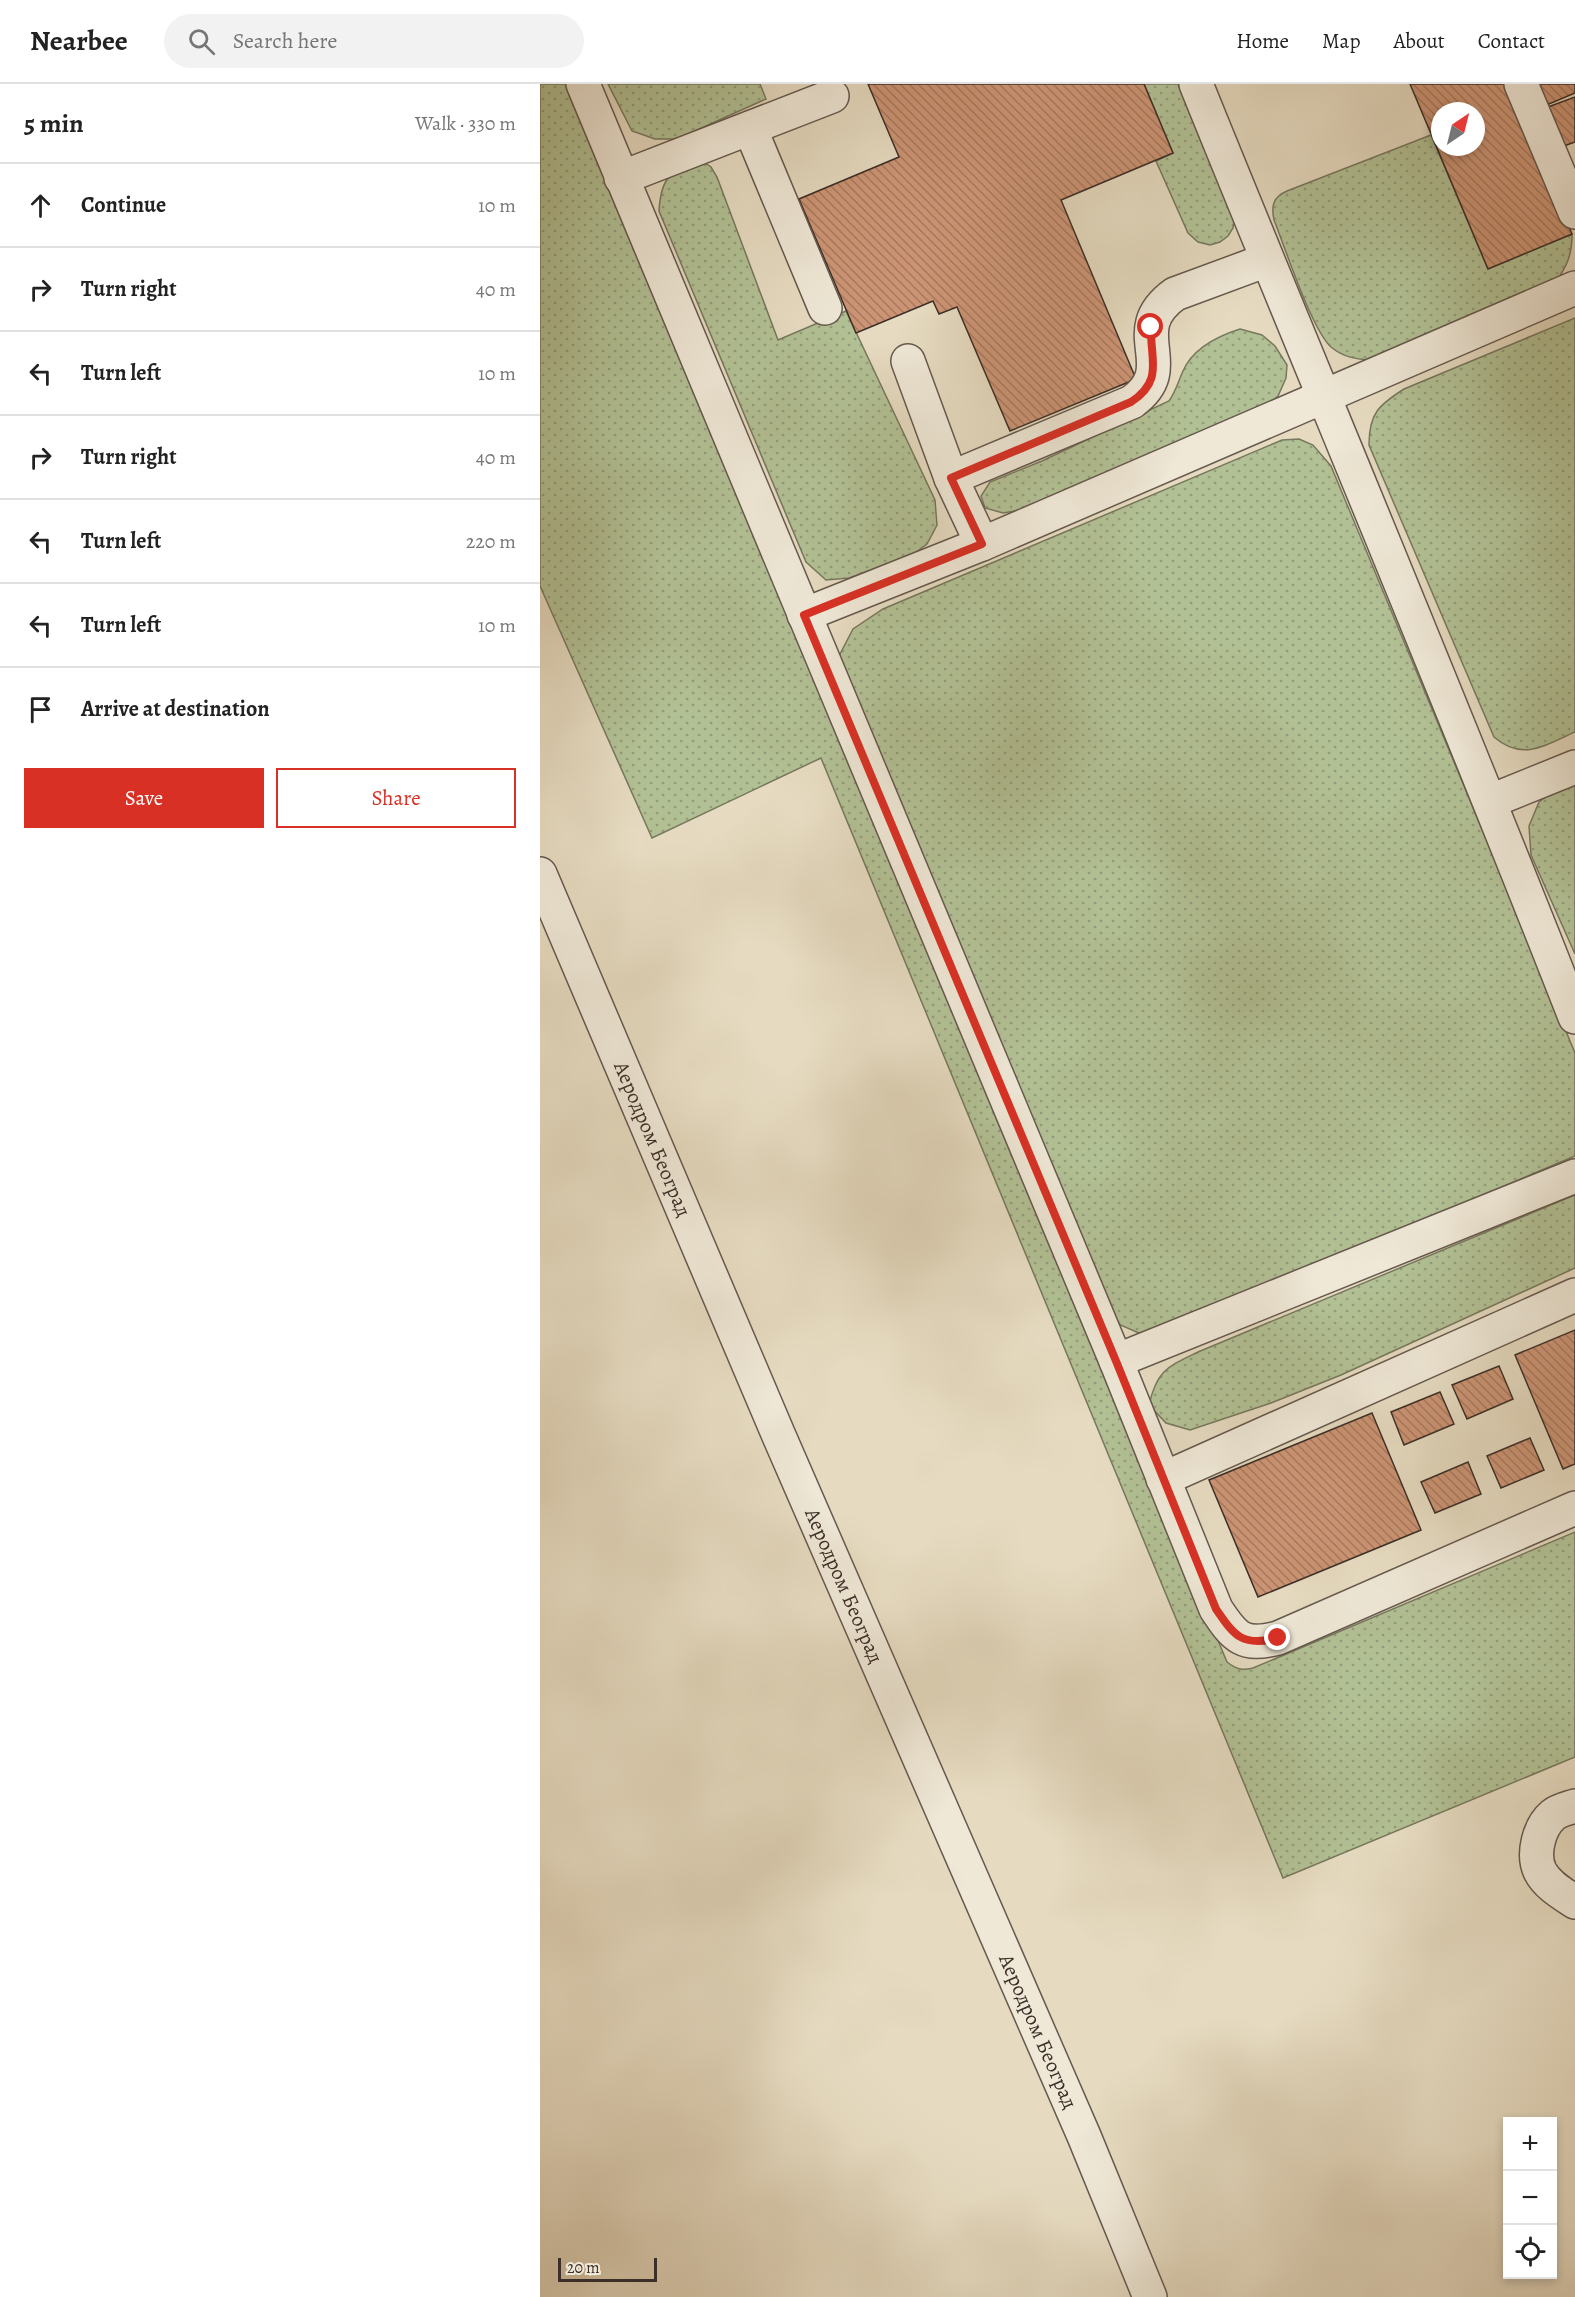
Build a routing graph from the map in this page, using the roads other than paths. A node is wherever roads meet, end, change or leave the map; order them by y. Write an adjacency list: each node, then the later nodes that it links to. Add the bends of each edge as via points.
1 (583, 84): 6 (street)
2 (1196, 84): 8 (street)
3 (1521, 84): 7 (street)
4 (832, 96): 5 (street)
5 (750, 128): 6 (street); 10 (street)
6 (621, 178): 15 (street)
7 (1575, 212)
8 (1267, 260): 12 (street); 13 (street, via 1175,294 1164,302 1151,327 1154,372 1150,385 1137,399)
9 (1575, 288): 12 (street)
10 (825, 308)
11 (908, 361): 13 (street)
12 (1322, 396): 14 (street); 17 (street)
13 (951, 478): 14 (street)
14 (982, 544): 15 (street)
15 (804, 615): 22 (street)
16 (1575, 768): 17 (street)
17 (1491, 801): 19 (street)
18 (540, 874): 27 (street, Аеродром Београд)
19 (1575, 1017)
20 (1575, 1176): 22 (street)
21 (1575, 1295): 23 (street)
22 (1116, 1361): 23 (street)
23 (1163, 1479): 24 (street, via 1216,1609 1228,1628 1244,1640 1260,1643)
24 (1575, 1508)
25 (1575, 1806): 26 (street, via 1553,1815 1541,1832 1537,1850 1540,1870 1553,1887)
26 (1575, 1902)
27 (1150, 2297)

